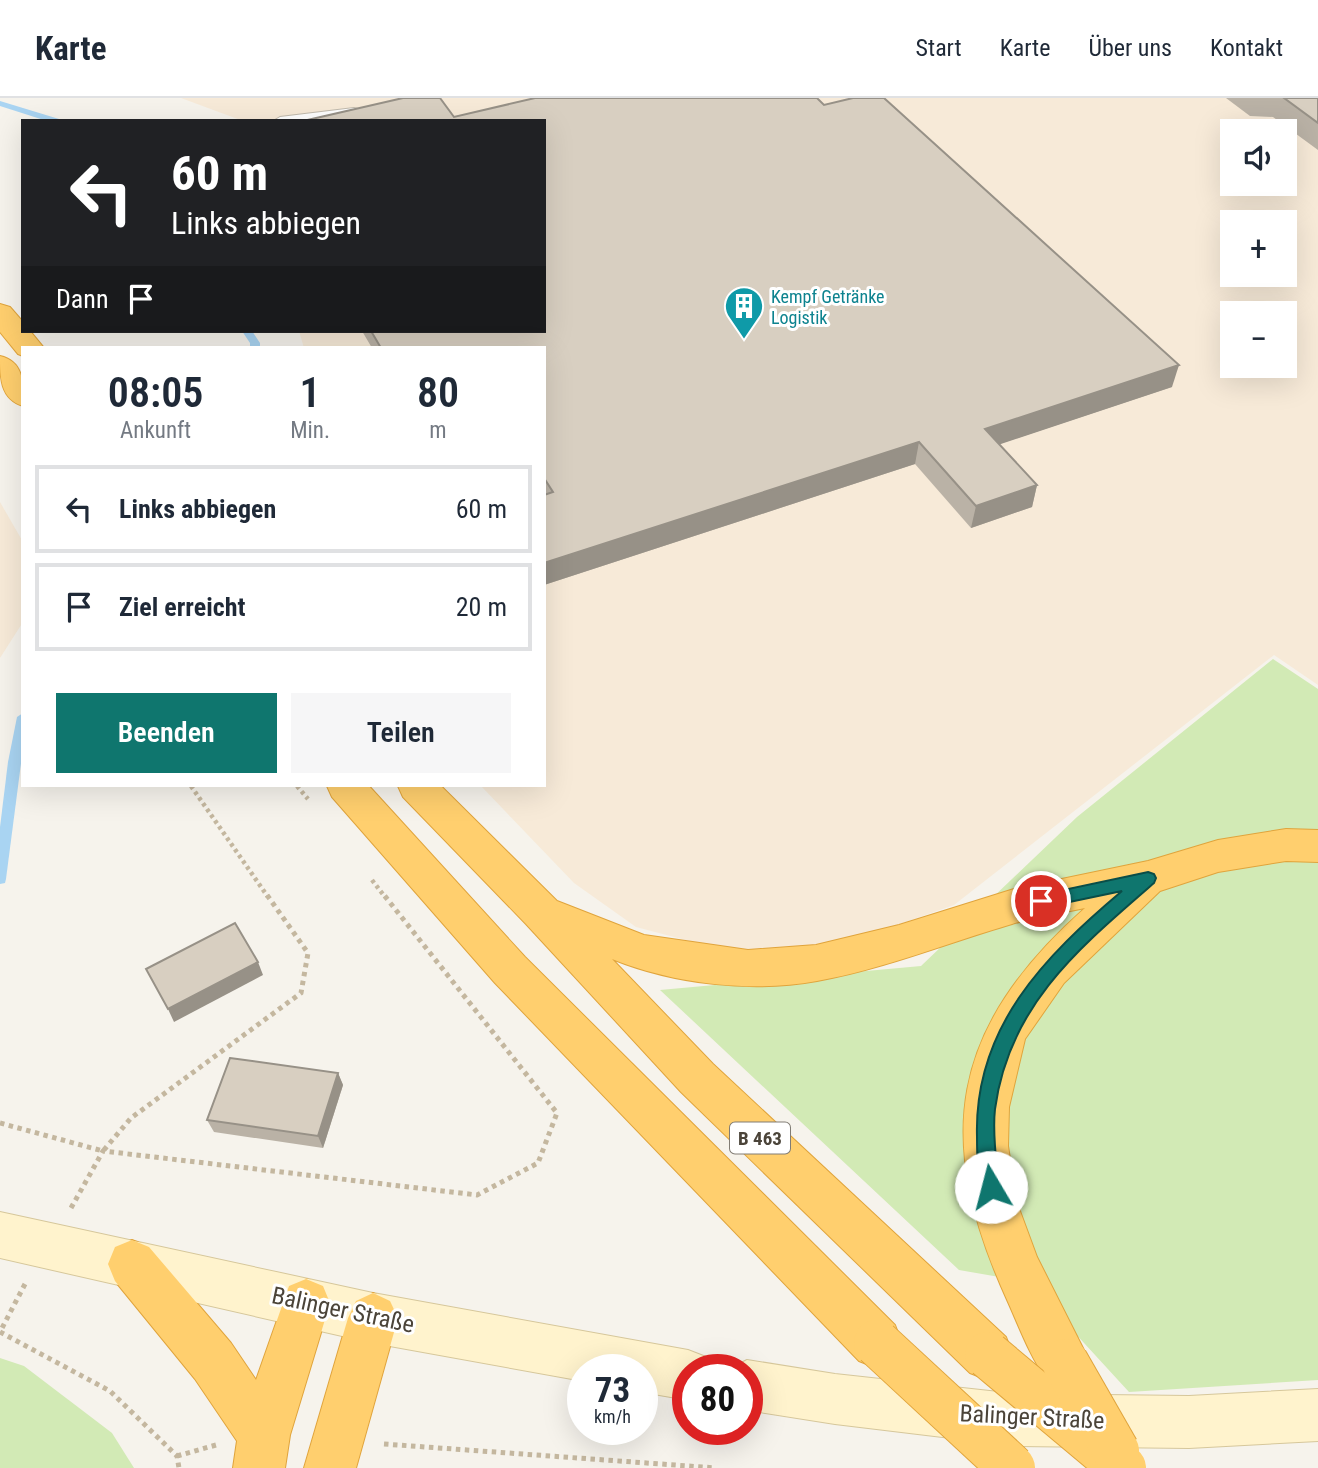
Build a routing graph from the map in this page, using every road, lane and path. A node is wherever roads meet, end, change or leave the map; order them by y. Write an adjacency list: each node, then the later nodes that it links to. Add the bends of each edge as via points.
1 (365, 110): 2 (lane)
2 (288, 119)
3 (0, 313): 4 (highway)
4 (27, 346)
5 (0, 365): 6 (highway)
6 (21, 393)
7 (192, 787): 16 (path, via 308,953 301,993 131,1118)
8 (300, 787): 10 (path)
9 (418, 787): 14 (highway, B 463)
10 (330, 796): 31 (highway, B 463, bridge, via 510,970 877,1343)
11 (1318, 846): 13 (highway, via 1286,845 1218,856)
12 (365, 871): 16 (path, via 557,1113 538,1163 477,1195)
13 (1148, 878): 14 (highway, via 1014,906 900,943 816,963 748,968 640,952); 32 (highway, bridge, via 1088,930 1039,982 1005,1036 986,1110 987,1168 1000,1225 1027,1294)
14 (541, 912): 32 (highway, B 463, bridge, via 697,1078 989,1355)
15 (0, 1124): 16 (path)
16 (103, 1151): 18 (path)
17 (0, 1235): 18 (main road, Balinger Straße)
18 (45, 1245): 19 (main road, Balinger Straße); 22 (path)
19 (132, 1264): 20 (main road, Balinger Straße); 26 (highway, via 213,1361)
20 (306, 1303): 21 (main road, Balinger Straße); 26 (highway)
21 (373, 1318): 23 (main road, Balinger Straße); 27 (highway)
22 (0, 1332): 28 (path, via 110,1391)
23 (672, 1372)
24 (763, 1388): 25 (main road, Balinger Straße, via 1017,1420 1189,1422)
25 (1318, 1415)
26 (262, 1452): 28 (path)
27 (334, 1454): 30 (path)
28 (177, 1456): 29 (path)
29 (179, 1468)
30 (716, 1468)
31 (1012, 1468)
32 (1124, 1468)

